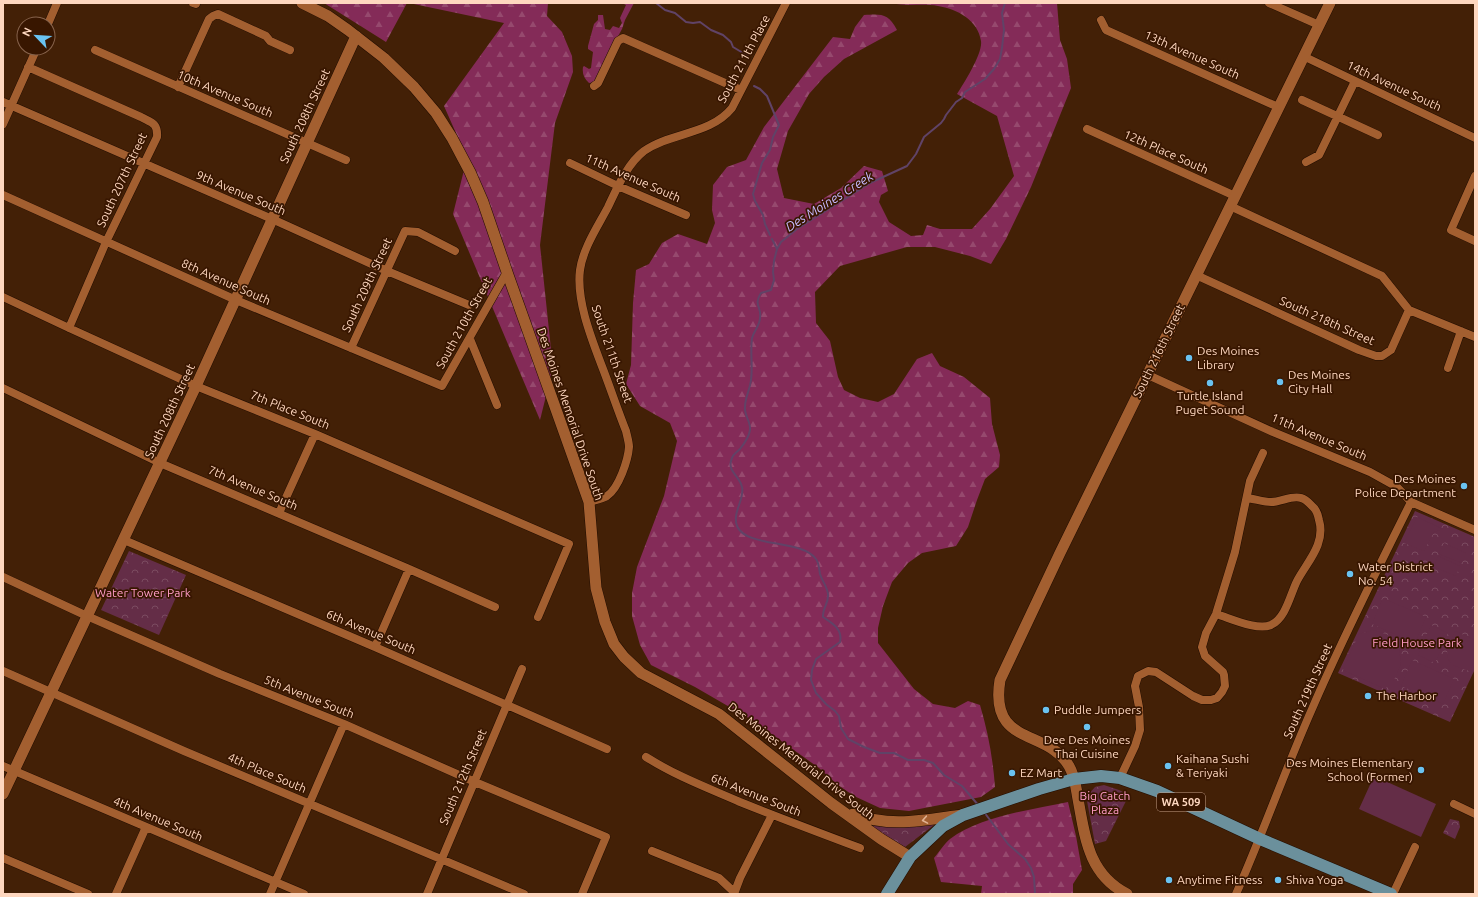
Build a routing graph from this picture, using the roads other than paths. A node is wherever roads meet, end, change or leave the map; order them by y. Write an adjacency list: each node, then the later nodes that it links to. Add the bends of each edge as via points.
1 (57, 3): 6 (street)
2 (302, 3): 9 (main road, Des Moines Memorial Drive South, via 328,16)
3 (786, 3): 18 (street, South 211th Place)
4 (1269, 3): 8 (street)
5 (1330, 3): 8 (main road, South 216th Street)
6 (51, 16)
7 (1101, 20): 22 (street, 13th Avenue South, via 1106,30)
8 (1319, 25): 13 (main road, South 216th Street)
9 (356, 36): 28 (main road, South 208th Street); 44 (main road, Des Moines Memorial Drive South, via 414,87 436,113 452,138 483,202)
10 (95, 50): 17 (street, 10th Avenue South)
11 (290, 50): 17 (street, via 218,14 209,20)
12 (33, 56): 14 (street)
13 (1304, 56): 15 (street, 14th Avenue South); 22 (main road, South 216th Street)
14 (28, 67): 21 (street); 32 (street, South 207th Street, via 154,124 157,137)
15 (1355, 80): 23 (street); 27 (street, 14th Avenue South)
16 (594, 86): 18 (street, via 598,83 618,41 623,38)
17 (178, 87): 28 (street, 10th Avenue South)
18 (741, 90): 34 (street, South 211th Place, via 732,108 719,121 652,146 642,153 632,163)
19 (1302, 100): 23 (street)
20 (3, 102): 21 (street, 9th Avenue South)
21 (11, 106): 24 (street); 32 (street, 9th Avenue South)
22 (1278, 107): 36 (main road, South 216th Street)
23 (1338, 117): 26 (street); 30 (street, via 1319,155)
24 (3, 124)
25 (1087, 129): 36 (street, 12th Place South)
26 (1378, 135)
27 (1475, 138)
28 (307, 142): 29 (street, 10th Avenue South); 38 (main road, South 208th Street)
29 (346, 160)
30 (1306, 162)
31 (570, 163): 34 (street, 11th Avenue South)
32 (144, 164): 38 (street, 9th Avenue South); 40 (street, South 207th Street)
33 (1475, 176): 39 (street, via 1451,230)
34 (618, 186): 37 (street, 11th Avenue South); 42 (street, South 211th Place, via 583,255)
35 (3, 195): 40 (street, 8th Avenue South)
36 (1232, 201): 45 (main road, South 216th Street); 49 (street, via 1382,276)
37 (686, 215)
38 (272, 219): 43 (street, 9th Avenue South); 47 (main road, South 208th Street)
39 (1475, 241)
40 (106, 242): 47 (street, 8th Avenue South); 50 (street, South 207th Street)
41 (455, 251): 43 (street, South 209th Street, via 418,232 405,231)
42 (580, 270): 65 (street, South 211th Street, via 584,315 629,445 625,466 615,487 609,495)
43 (387, 271): 48 (street, 9th Avenue South); 54 (street, South 209th Street)
44 (507, 272): 53 (street, South 210th Street); 65 (main road, Des Moines Memorial Drive South)
45 (1196, 275): 49 (street, South 218th Street, via 1376,356 1382,356 1391,350); 56 (main road, South 216th Street)
46 (3, 297): 50 (street, 7th Place South)
47 (236, 300): 54 (street, 8th Avenue South); 57 (main road, South 208th Street)
48 (469, 305)
49 (1409, 310): 51 (street)
50 (69, 328): 57 (street, 7th Place South)
51 (1461, 331): 52 (street); 55 (street)
52 (1475, 337)
53 (470, 339): 58 (street, South 210th Street); 60 (street)
54 (351, 348): 58 (street, 8th Avenue South)
55 (1448, 368)
56 (1148, 375): 66 (street, 11th Avenue South, via 1273,432 1370,472 1398,487); 87 (main road, South 216th Street, via 1060,553 999,686 1004,716 1012,728 1054,749 1063,757)
57 (196, 386): 61 (street, 7th Place South); 63 (main road, South 208th Street)
58 (442, 386)
59 (3, 388): 63 (street, 7th Avenue South)
60 (497, 405)
61 (315, 434): 67 (street); 75 (street, 7th Place South, via 569,544)
62 (1263, 453): 64 (street, via 1250,481)
63 (160, 463): 67 (street, 7th Avenue South); 69 (main road, South 208th Street)
64 (1247, 498): 73 (street, via 1235,552); 73 (street, via 1271,502 1296,497 1305,500 1315,509 1320,524 1320,540 1283,613 1270,626 1254,626)
65 (589, 502): 90 (main road, Des Moines Memorial Drive South, via 596,588 605,622 614,644 624,657 651,679 719,714)
66 (1411, 502): 68 (street, 11th Avenue South); 97 (street, South 219th Street, via 1330,668)
67 (279, 513): 70 (street, 7th Avenue South)
68 (1475, 530)
69 (124, 540): 74 (main road, South 208th Street); 76 (street, 6th Avenue South)
70 (409, 569): 72 (street, 7th Avenue South); 76 (street)
71 (3, 577): 74 (street, 5th Avenue South)
72 (495, 608)
73 (1216, 614): 86 (street, via 1206,633 1202,648 1206,656 1223,672 1225,686 1222,692 1217,698 1202,700 1156,672 1148,671 1138,676 1135,686 1140,730)
74 (87, 616): 79 (main road, South 208th Street); 81 (street, 5th Avenue South)
75 (538, 617)
76 (375, 647): 80 (street, 6th Avenue South)
77 (522, 669): 80 (street, South 212th Street)
78 (3, 671): 79 (street, 4th Place South)
79 (51, 693): 85 (main road, South 208th Street); 91 (street, 4th Place South)
80 (507, 704): 82 (street, 6th Avenue South); 88 (street, South 212th Street)
81 (344, 724): 88 (street, 5th Avenue South); 91 (street)
82 (607, 749)
83 (646, 757): 94 (street, 6th Avenue South, via 706,788)
84 (3, 766): 85 (street, 4th Avenue South)
85 (13, 771): 89 (main road, South 208th Street); 96 (street, 4th Avenue South)
86 (1120, 778): 87 (main road, WA 509, via 1096,776); 97 (main road, WA 509, via 1157,791)
87 (1074, 779): 95 (main road, WA 509); 114 (main road, via 1087,846 1095,865 1110,883)
88 (475, 782): 103 (street, South 212th Street); 112 (street, 5th Avenue South, via 606,837)
89 (3, 794)
90 (831, 802): 95 (main road, one-way to 90, via 914,822 879,821 859,816); 101 (main road, Des Moines Memorial Drive South)
91 (310, 804): 103 (street, 4th Place South); 104 (street)
92 (1454, 804): 93 (street)
93 (1475, 814)
94 (772, 815): 99 (street, 6th Avenue South); 105 (street)
95 (963, 815): 101 (main road, WA 509, via 943,826)
96 (146, 827): 104 (street, 4th Avenue South); 107 (street)
97 (1260, 838): 115 (street, South 219th Street); 116 (main road, WA 509)
98 (1415, 847): 116 (street)
99 (860, 848)
100 (652, 851): 105 (street, via 718,878)
101 (910, 857): 113 (main road, WA 509)
102 (3, 858): 106 (street)
103 (442, 859): 110 (street, South 212th Street); 111 (street, 4th Place South)
104 (275, 882): 108 (street); 109 (street, 4th Avenue South)
105 (734, 893)
106 (88, 894)
107 (116, 894)
108 (270, 894)
109 (304, 894)
110 (427, 894)
111 (524, 894)
112 (582, 894)
113 (887, 894)
114 (1127, 894)
115 (1236, 894)
116 (1392, 894)

